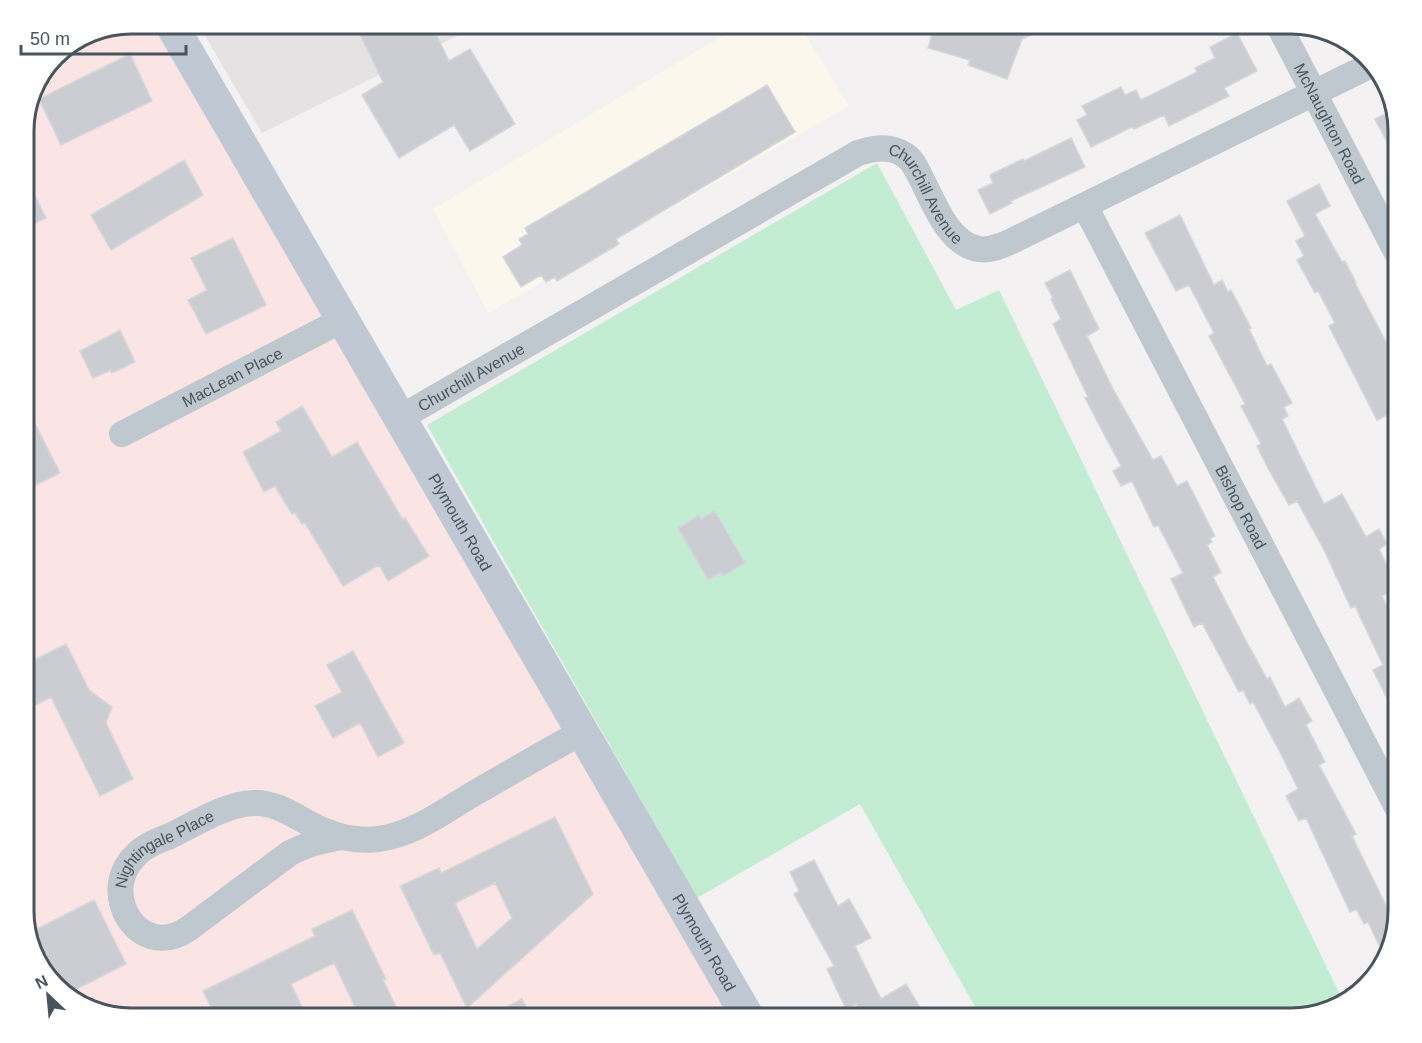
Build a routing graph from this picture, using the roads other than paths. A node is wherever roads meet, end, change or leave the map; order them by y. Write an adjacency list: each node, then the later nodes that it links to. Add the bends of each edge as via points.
1 (177, 34): 7 (street, Plymouth Road)
2 (1283, 34): 4 (street, McNaughton Road)
3 (1364, 69): 4 (street, Churchill Avenue)
4 (1315, 93): 5 (street, Churchill Avenue); 6 (street, McNaughton Road)
5 (1085, 206): 8 (street, Churchill Avenue, via 1010,242 978,249 963,243 951,231 903,153 887,148 868,150); 11 (street, Bishop Road)
6 (1388, 235)
7 (344, 319): 8 (street, Plymouth Road); 9 (street, MacLean Place)
8 (400, 418): 10 (street, Plymouth Road)
9 (122, 434)
10 (582, 732): 12 (street, Nightingale Place, via 410,830 376,839); 13 (street, Plymouth Road)
11 (1388, 790)
12 (342, 837): 12 (street, Nightingale Place, via 278,807 256,803 235,806 135,855 120,885 124,911 142,932 162,938 176,935 290,853 324,839)
13 (743, 1009)

